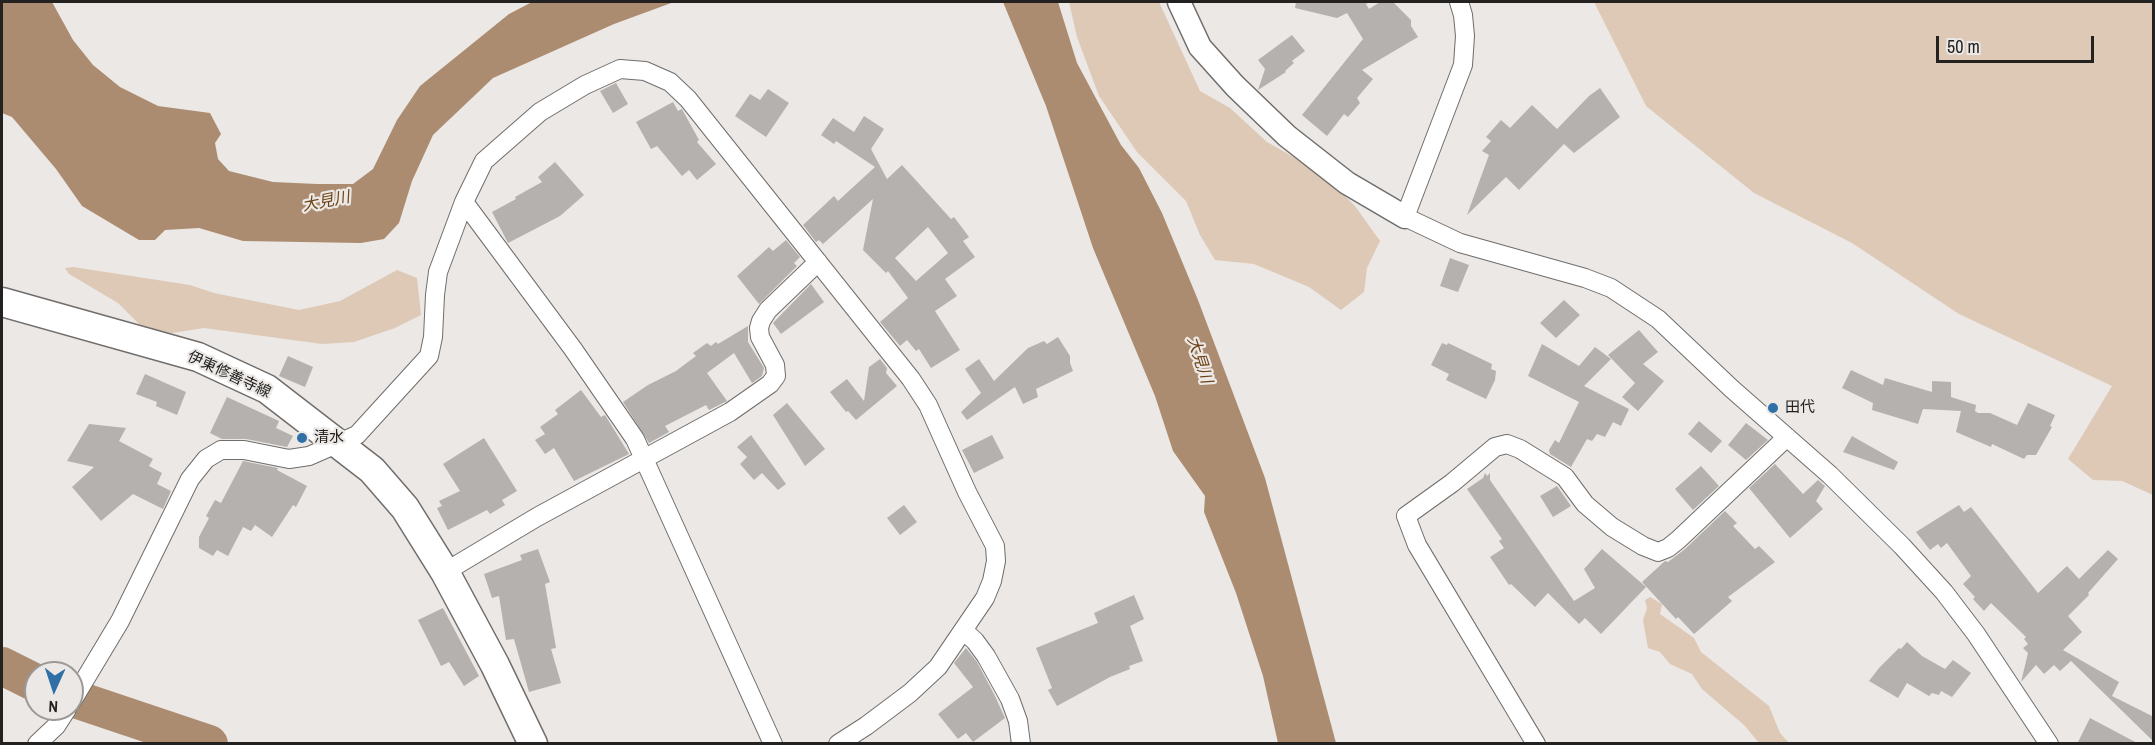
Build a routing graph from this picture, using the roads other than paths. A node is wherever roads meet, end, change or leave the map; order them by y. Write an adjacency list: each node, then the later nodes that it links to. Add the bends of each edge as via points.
1 (1179, 2): 4 (street, via 1200,47 1257,108 1347,183)
2 (1459, 2): 4 (street, via 1465,36 1463,64)
3 (464, 202): 5 (street, via 484,161 540,112 620,69 645,71 670,82 688,99); 8 (street, via 438,272 429,356 357,435); 9 (street, via 573,350 635,439)
4 (1405, 217): 7 (street, via 1460,243 1611,288 1658,319)
5 (818, 262): 9 (street, via 761,321 760,337 775,365 776,376 770,384 730,412); 11 (street, via 928,405 995,546 992,581)
6 (2, 302): 8 (main road, 伊東修善寺線, via 198,357 267,389)
7 (1787, 436): 19 (street, via 1678,540 1658,552 1601,519 1565,477 1507,444 1496,447 1406,516 1417,545); 20 (street, via 1902,546 1944,592)
8 (337, 444): 10 (main road, 伊東修善寺線, via 372,470 405,508); 12 (street, via 309,456 289,459 244,450 221,450 206,459 190,479 120,621)
9 (644, 459): 10 (street); 16 (street)
10 (445, 572): 15 (main road, 伊東修善寺線)
11 (963, 630): 17 (street, via 938,667 910,693); 18 (street, via 986,656 1010,699)
12 (84, 682)
13 (59, 721): 14 (street)
14 (37, 744)
15 (533, 744)
16 (772, 744)
17 (838, 744)
18 (1021, 744)
19 (1536, 744)
20 (2049, 744)

